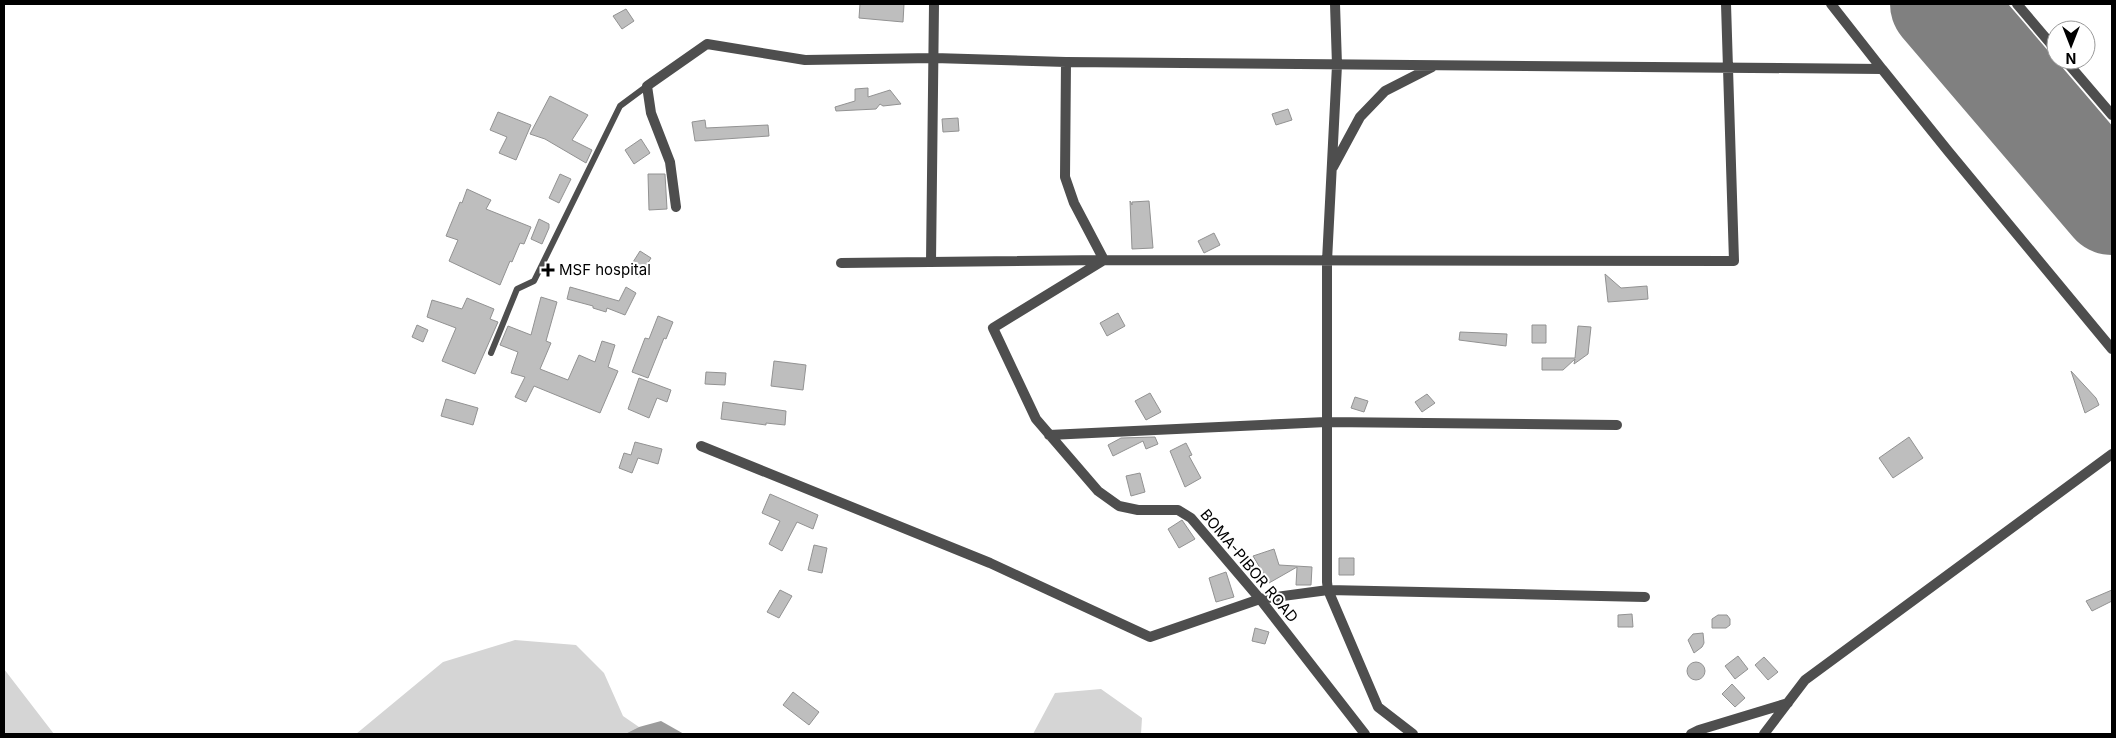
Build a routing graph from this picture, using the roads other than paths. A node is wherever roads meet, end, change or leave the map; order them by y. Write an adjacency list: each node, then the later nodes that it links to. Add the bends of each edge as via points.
1 (934, 4): 7 (street)
2 (1335, 4): 9 (street)
3 (1726, 4): 11 (street)
4 (1831, 4): 12 (street)
5 (2017, 4): 6 (street)
6 (2046, 38)
7 (934, 58): 8 (street); 14 (street, via 805,60 706,44); 20 (street)
8 (1066, 62): 9 (street); 18 (street, via 1065,177 1074,203)
9 (1337, 65): 10 (street); 16 (street)
10 (1435, 66): 11 (street); 16 (street, via 1385,90 1360,117)
11 (1728, 68): 12 (street); 19 (street, via 1734,261)
12 (1882, 68): 22 (street)
13 (2074, 70): 15 (street)
14 (647, 86): 17 (street, via 651,113 670,162); 23 (lane, via 620,106 534,282 517,289)
15 (2112, 115)
16 (1332, 168): 19 (street)
17 (676, 207)
18 (1104, 260): 19 (street); 20 (street); 26 (street, BOMA-PIBOR ROAD, via 993,328 1036,418)
19 (1327, 260): 24 (street)
20 (931, 262): 21 (street)
21 (841, 263)
22 (2112, 348)
23 (491, 353)
24 (1326, 422): 25 (street); 26 (street); 29 (street)
25 (1617, 425)
26 (1049, 435): 31 (street, BOMA-PIBOR ROAD, via 1098,491 1119,506 1138,510 1178,510 1191,518)
27 (702, 446): 31 (street, via 990,563 1150,637)
28 (2112, 454): 32 (street, via 1805,680)
29 (1328, 590): 30 (street); 31 (street); 34 (street, via 1378,707)
30 (1645, 597)
31 (1260, 599): 33 (street, BOMA-PIBOR ROAD)
32 (1788, 702): 35 (street); 36 (street)
33 (1366, 734)
34 (1414, 734)
35 (1691, 734)
36 (1764, 734)

